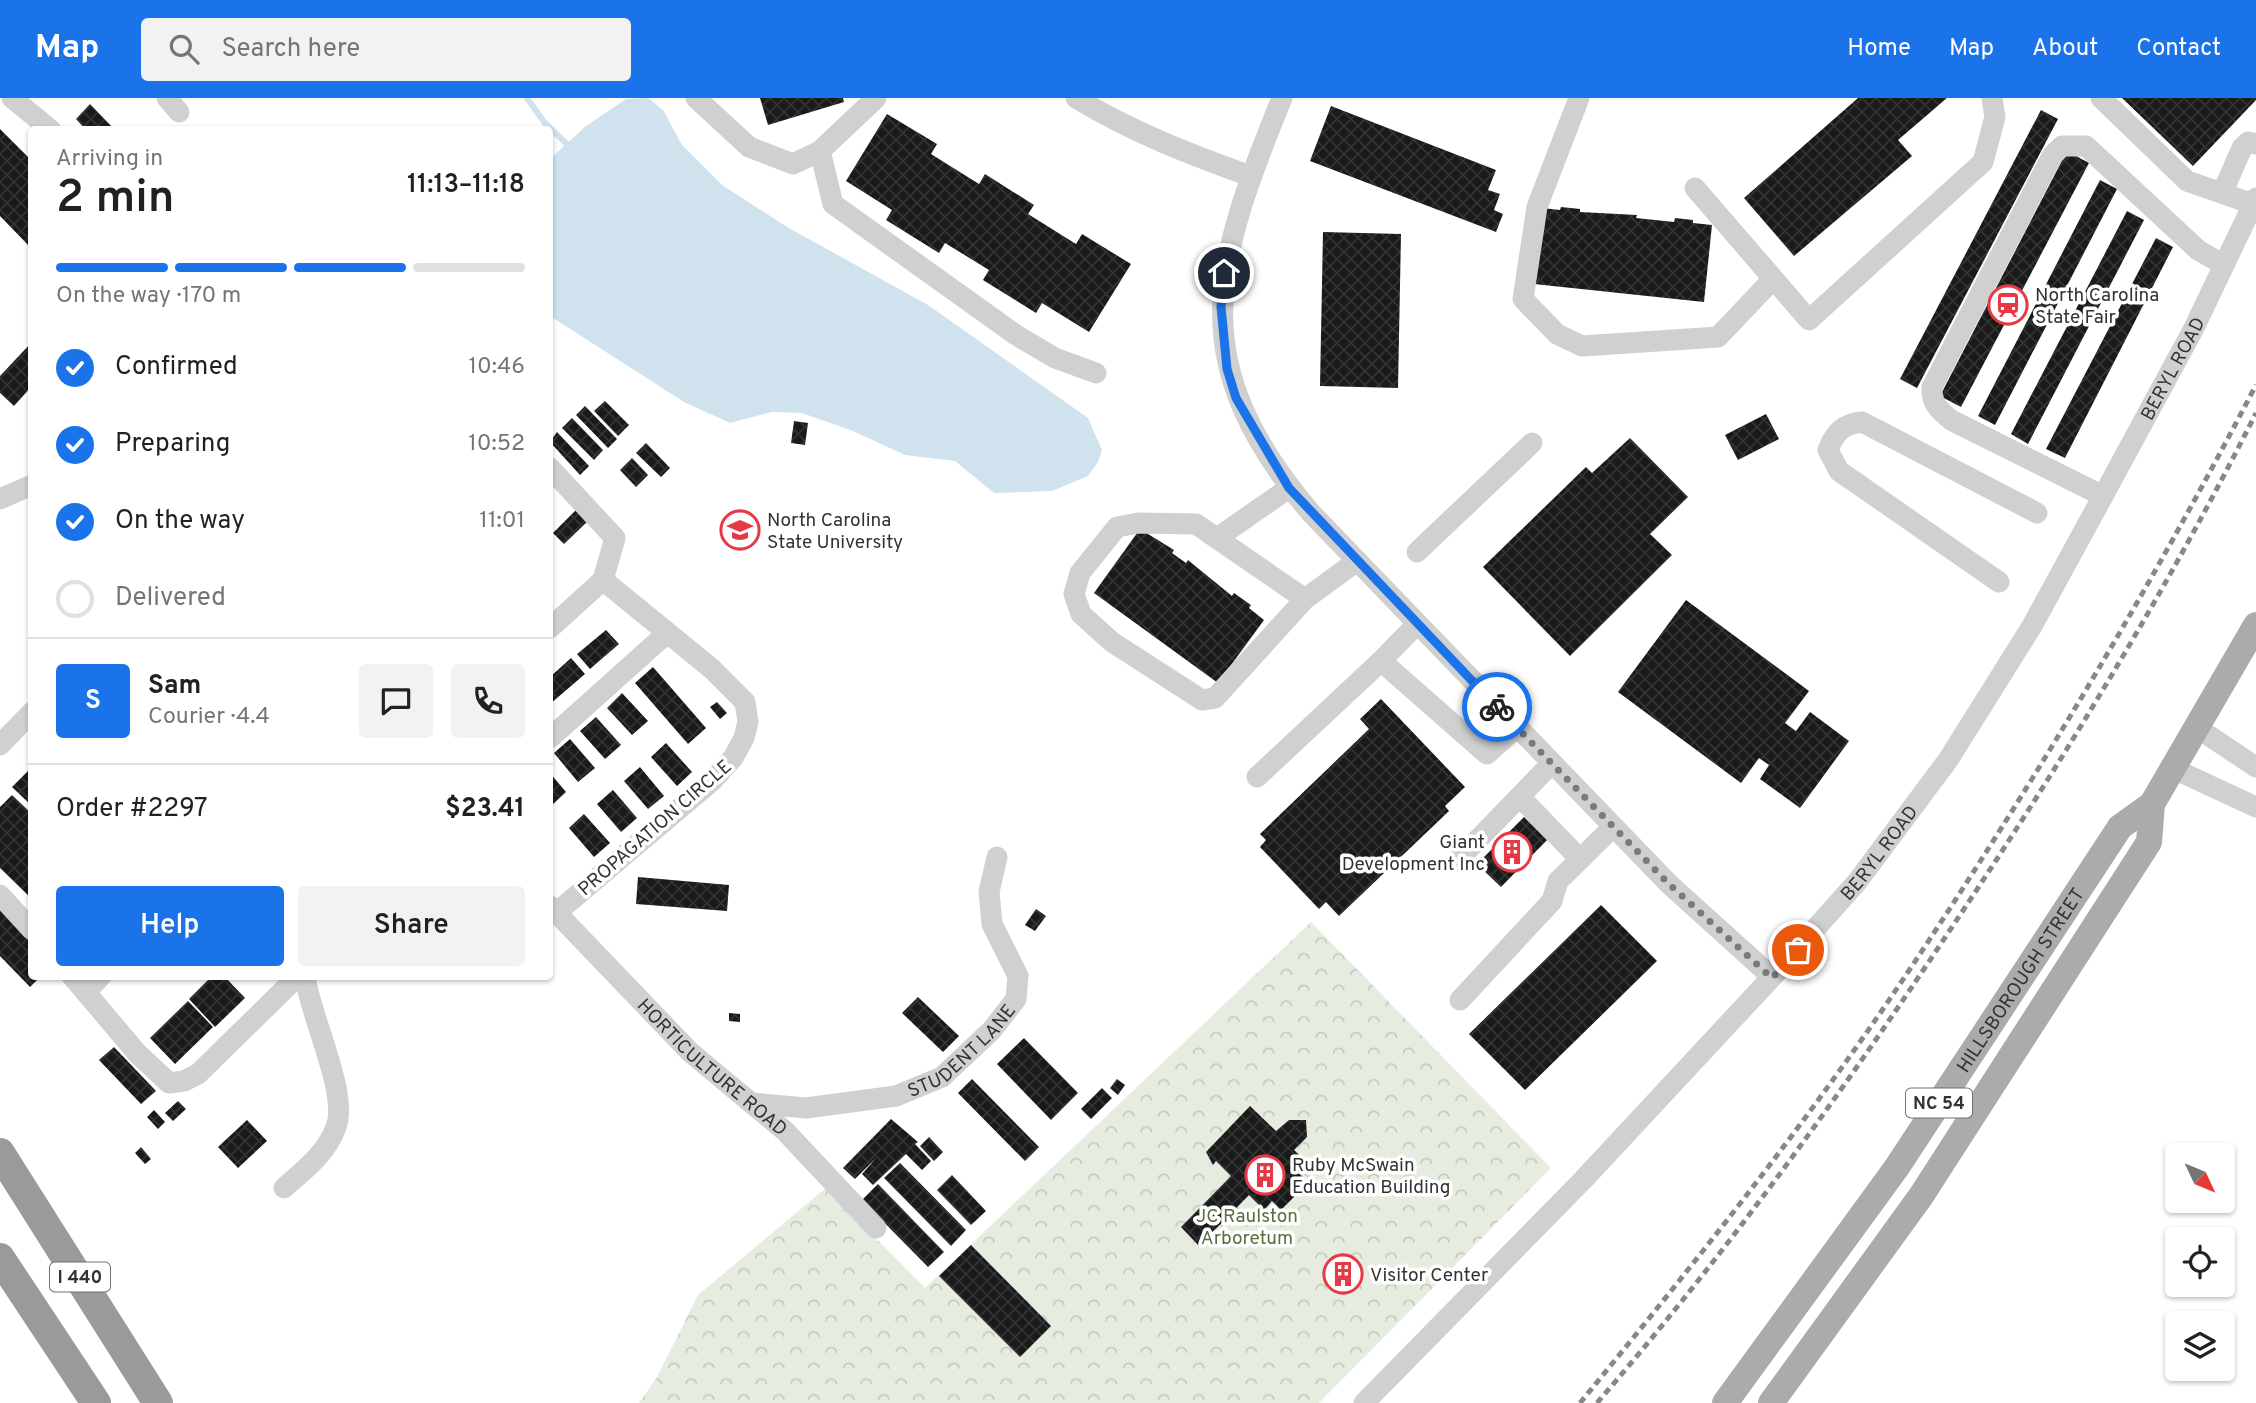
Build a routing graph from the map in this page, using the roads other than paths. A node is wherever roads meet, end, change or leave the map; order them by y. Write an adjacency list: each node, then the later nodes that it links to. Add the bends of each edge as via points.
1 (12, 98): 9 (street)
2 (696, 98): 11 (street, via 749,147 793,164)
3 (876, 98): 11 (street)
4 (1076, 98): 12 (street, via 1163,145)
5 (1282, 98): 12 (street)
6 (1579, 98): 17 (street, via 1536,207 1523,299 1557,334 1582,346 1718,337)
7 (1992, 98): 17 (street, via 1995,117 1983,162 1809,320)
8 (2101, 98): 14 (street, via 2187,181)
9 (46, 126)
10 (2256, 144): 14 (street, via 2248,142 2242,148)
11 (820, 151): 18 (street, via 833,204 1016,335 1055,358)
12 (1250, 176): 22 (street, via 1224,273 1223,337 1236,398)
13 (1695, 188): 17 (street)
14 (2223, 191): 15 (street)
15 (2255, 201): 16 (street, BERYL ROAD)
16 (2224, 265): 23 (street, BERYL ROAD); 23 (street, via 2197,250 2086,146 2062,146 2052,156 1932,387 1932,397 1951,419)
17 (1773, 279)
18 (1096, 373)
19 (1532, 443): 27 (street)
20 (553, 471): 29 (street, via 615,538)
21 (28, 487): 24 (street)
22 (1289, 488): 26 (street); 28 (street)
23 (2103, 496): 56 (street, BERYL ROAD, via 2032,626 1948,760 1857,882)
24 (0, 499)
25 (2037, 513): 30 (street, via 1862,422 1850,423 1834,434 1829,450 1839,471)
26 (1217, 538): 31 (street); 31 (street, via 1196,524 1117,527 1080,573 1074,594 1081,614 1112,642 1202,700 1214,698)
27 (1417, 552)
28 (1357, 561): 31 (street); 32 (street)
29 (603, 580): 33 (street); 35 (street, PROPAGATION CIRCLE)
30 (1999, 582)
31 (1305, 599)
32 (1418, 624): 36 (street); 38 (street)
33 (553, 625)
34 (2256, 625): 39 (main road, HILLSBOROUGH STREET / NC 54)
35 (666, 634): 40 (street); 54 (street, PROPAGATION CIRCLE, via 745,702 748,722 744,738 712,781)
36 (1381, 661): 38 (street, via 1487,754); 45 (street)
37 (28, 716): 41 (street)
38 (1517, 727): 42 (street)
39 (2196, 727): 43 (main road, HILLSBOROUGH STREET / NC 54); 44 (street)
40 (553, 735)
41 (0, 745)
42 (1552, 763): 46 (street); 49 (street)
43 (2172, 768): 47 (main road, HILLSBOROUGH STREET / NC 54); 48 (street)
44 (2256, 768)
45 (1256, 777)
46 (1520, 797): 51 (street); 52 (street)
47 (2152, 804): 71 (main road, HILLSBOROUGH STREET / NC 54, via 2120,827 1897,1167); 72 (main road, HILLSBOROUGH STREET / NC 54, via 2149,842 1921,1196)
48 (2256, 807)
49 (1613, 827): 51 (street); 56 (street)
50 (997, 858): 61 (street, STUDENT LANE, via 989,892 992,924 1018,976 1016,999 992,1030 942,1077 896,1096 806,1108)
51 (1580, 859): 60 (street, via 1558,881 1552,901)
52 (1457, 861)
53 (0, 895): 55 (street)
54 (553, 909): 61 (street, HORTICULTURE ROAD, via 690,1052)
55 (28, 926)
56 (1772, 978): 70 (street, BERYL ROAD, via 1583,1180)
57 (294, 980): 59 (street, via 198,1074 169,1083)
58 (306, 980): 63 (street, via 336,1093 337,1126 317,1158)
59 (79, 984)
60 (1461, 999)
61 (752, 1103): 64 (street, HORTICULTURE ROAD, via 816,1162)
62 (0, 1153): 69 (highway, I 440)
63 (284, 1188)
64 (876, 1228)
65 (0, 1258): 66 (highway, I 440)
66 (46, 1326): 67 (highway); 68 (highway, I 440)
67 (75, 1403)
68 (96, 1403)
69 (158, 1403)
70 (1364, 1403)
71 (1725, 1403)
72 (1771, 1403)

